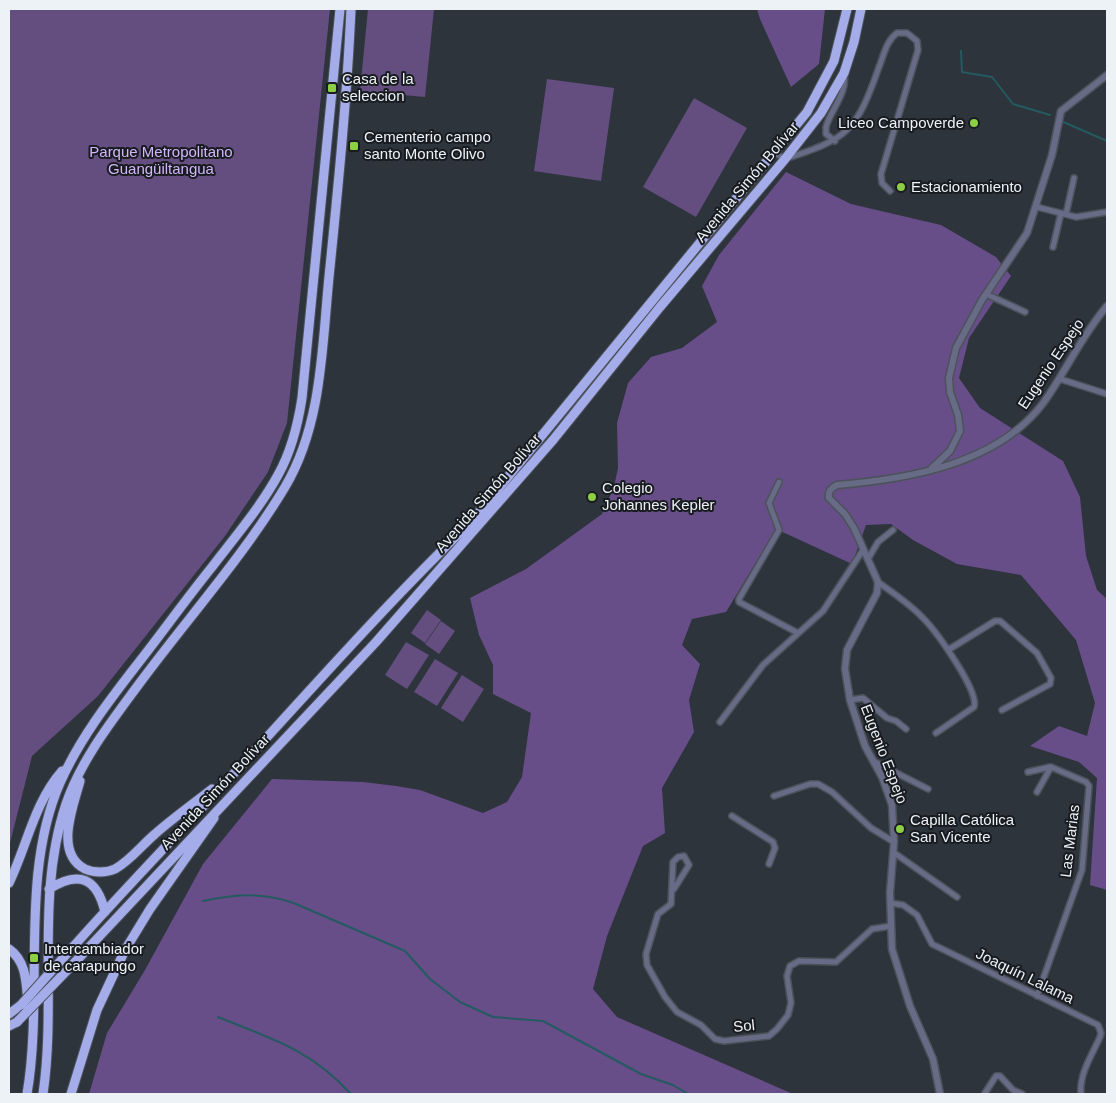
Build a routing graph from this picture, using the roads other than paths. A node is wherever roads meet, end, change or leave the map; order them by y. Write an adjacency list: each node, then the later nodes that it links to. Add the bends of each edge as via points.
1 (340, 9): 14 (highway)
2 (351, 9): 16 (highway)
3 (847, 9): 8 (highway, Avenida Simón Bolívar, via 834,61 822,87 807,112)
4 (861, 9): 5 (highway, Avenida Simón Bolívar)
5 (844, 72): 7 (street, via 845,84 826,127 826,134); 9 (highway, Avenida Simón Bolívar, via 822,113)
6 (1107, 75): 12 (street, via 1061,111)
7 (835, 141): 9 (street); 11 (street, via 848,131 866,103 891,38 907,34 917,40 915,62 881,174 882,183)
8 (774, 152): 9 (street); 40 (highway, Avenida Simón Bolívar, via 471,522 399,592)
9 (785, 159): 45 (highway, Avenida Simón Bolívar, via 553,440 376,642)
10 (1074, 178): 15 (street)
11 (890, 191)
12 (1037, 207): 15 (street); 18 (street, via 1028,233)
13 (1107, 212): 15 (street, via 1076,217)
14 (320, 214): 16 (highway); 37 (highway, via 298,424 278,475 111,698)
15 (1063, 214): 17 (street)
16 (336, 215): 38 (highway, via 314,412 296,466 276,500 124,704)
17 (1053, 247)
18 (986, 294): 20 (street); 23 (street, via 956,348 952,362 950,392 960,422 958,436 942,461)
19 (1107, 306): 21 (street, Eugenio Espejo)
20 (1025, 312)
21 (1060, 379): 22 (street); 23 (street, Eugenio Espejo, via 1020,428 987,447)
22 (1107, 394)
23 (927, 472): 26 (street, Eugenio Espejo, via 831,488 829,498 849,521)
24 (779, 482): 29 (street, via 769,503 779,530 739,602)
25 (893, 530): 27 (street, via 878,542)
26 (863, 550): 27 (street, Eugenio Espejo); 29 (street, via 823,611)
27 (868, 560): 28 (street, Eugenio Espejo)
28 (878, 582): 30 (street, via 923,618); 31 (street, Eugenio Espejo, via 877,593 847,650 845,669)
29 (798, 633): 33 (street, via 763,665)
30 (948, 650): 32 (street, via 1000,621 1037,653 1051,678 1050,684); 35 (street, via 976,702 974,707)
31 (850, 700): 34 (street, via 863,698); 36 (street, Eugenio Espejo)
32 (1002, 710)
33 (720, 722)
34 (906, 729)
35 (936, 733)
36 (873, 761): 42 (street); 47 (street, Eugenio Espejo, via 892,805)
37 (69, 764): 50 (highway, via 51,784 37,811); 61 (highway, via 54,799 40,861 34,958)
38 (84, 765): 40 (highway, via 68,835 76,862 91,872 114,869); 51 (highway, via 71,789 58,829)
39 (1050, 767): 41 (street); 43 (street); 58 (street, Las Marias, via 1086,782 1088,786 1082,870)
40 (236, 771): 55 (highway, Avenida Simón Bolívar)
41 (1028, 772)
42 (928, 789)
43 (1037, 792)
44 (774, 796): 47 (street, via 818,784 832,792 871,828)
45 (224, 801): 60 (highway, Avenida Simón Bolívar, bridge, via 79,958); 66 (highway, via 125,950 97,1010)
46 (732, 816): 49 (street, via 773,842 775,848)
47 (894, 842): 48 (street, Eugenio Espejo)
48 (893, 852): 53 (street); 54 (street, Eugenio Espejo)
49 (768, 864)
50 (9, 883)
51 (49, 889): 55 (highway, via 65,880 92,883 99,892); 65 (highway, via 50,974)
52 (674, 889): 52 (street, Sol, via 671,876 673,862 684,856 689,865); 56 (street, Sol, via 671,904 658,914 646,954 647,965 664,997 677,1012 724,1041 769,1036 778,1029 788,1015 791,1003 787,976 790,966 799,961 836,962 872,929)
53 (957, 898)
54 (890, 903): 56 (street, Eugenio Espejo); 58 (street, Joaquín Lalama, via 903,905 918,915 932,944)
55 (105, 912): 59 (highway, Avenida Simón Bolívar, bridge)
56 (891, 926): 67 (street, Eugenio Espejo, via 895,964 933,1059)
57 (9, 949): 61 (highway, via 24,967)
58 (1037, 996): 62 (street, Joaquín Lalama, via 1098,1025 1100,1029 1100,1037)
59 (9, 1014)
60 (13, 1024)
61 (34, 1043): 64 (highway)
62 (1080, 1085): 69 (street); 70 (street, Joaquín Lalama)
63 (985, 1093): 68 (street, via 996,1076 1000,1076 1013,1090)
64 (27, 1094)
65 (43, 1094)
66 (71, 1094)
67 (940, 1094)
68 (1022, 1094)
69 (1076, 1094)
70 (1081, 1094)

